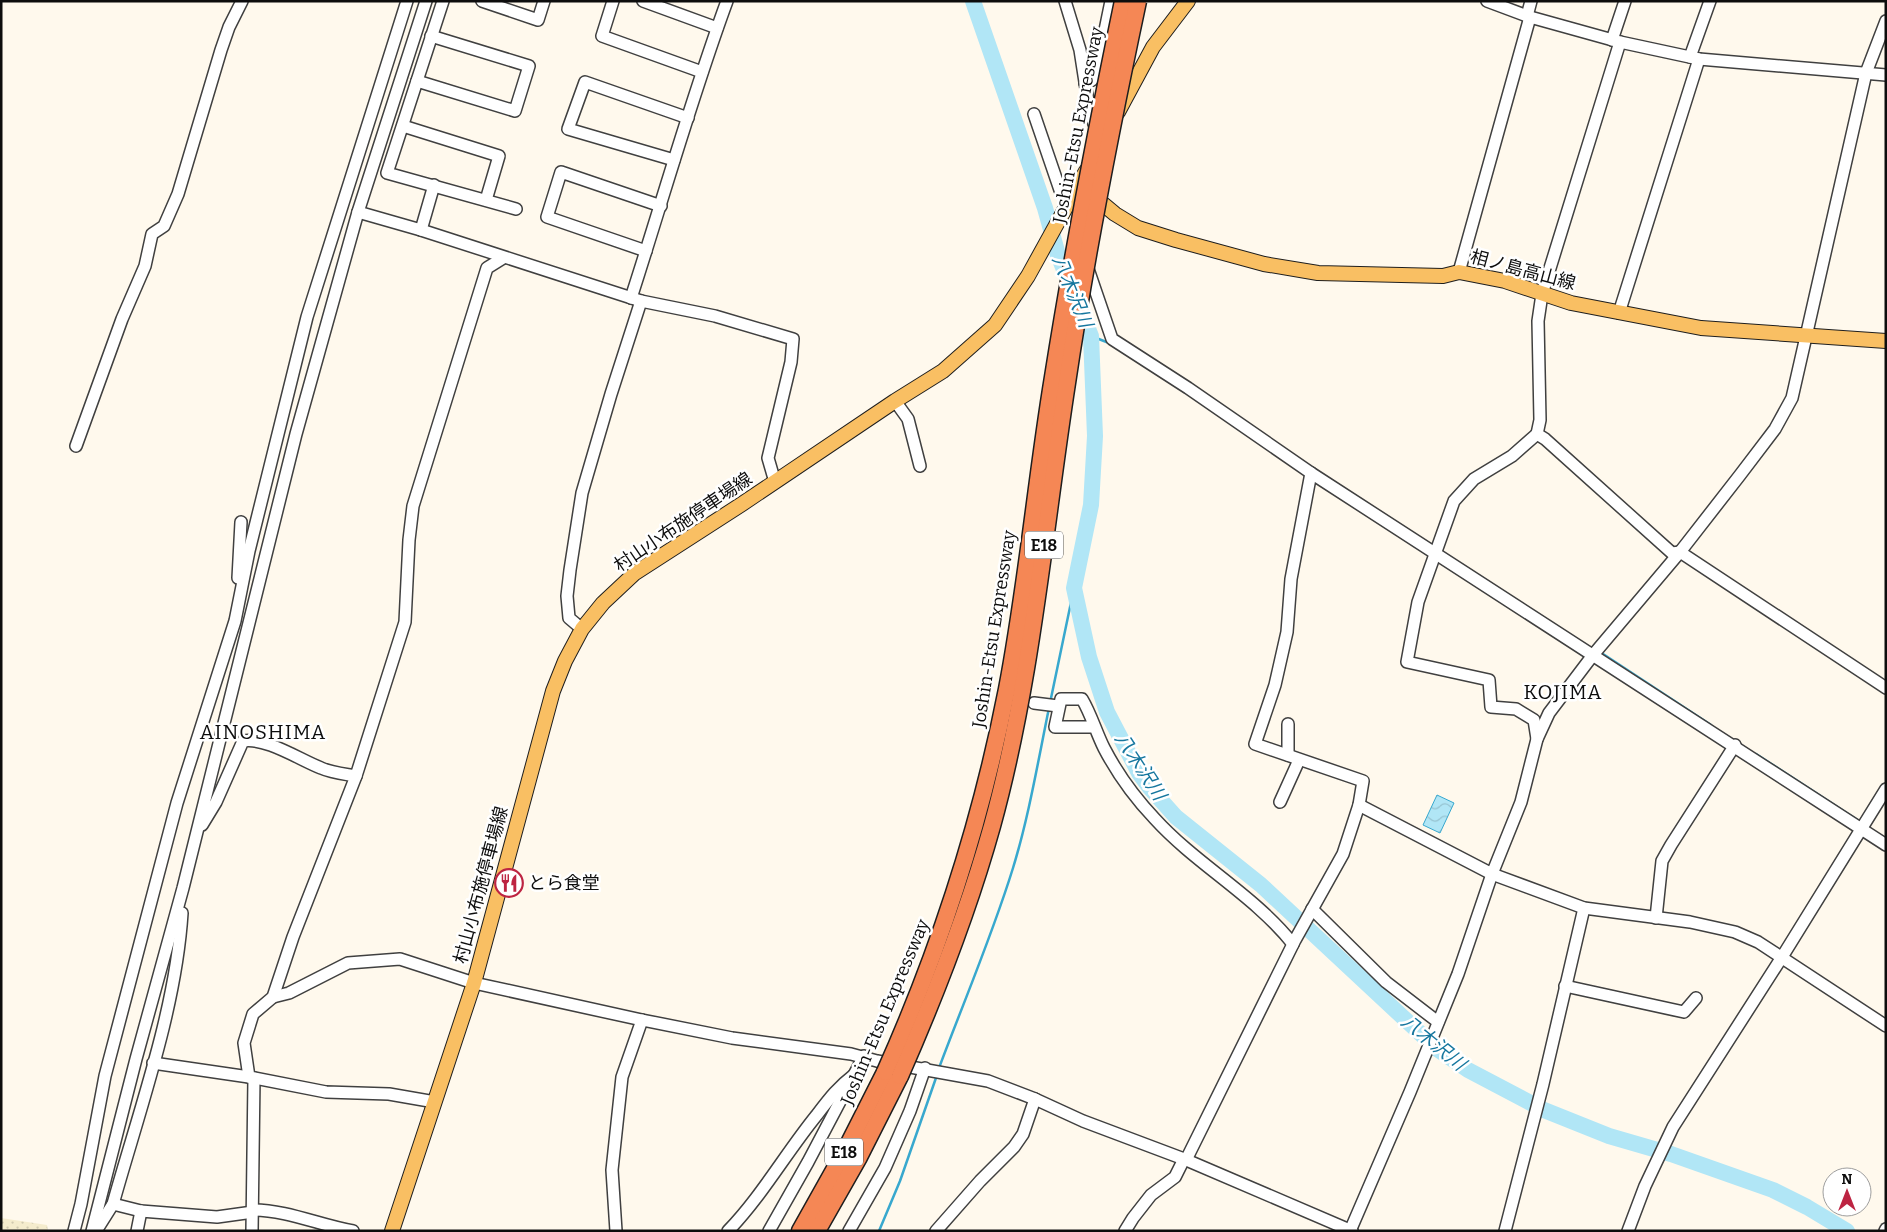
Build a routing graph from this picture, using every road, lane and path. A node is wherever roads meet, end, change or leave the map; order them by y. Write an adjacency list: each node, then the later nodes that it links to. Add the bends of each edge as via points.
1 (242, 1): 53 (street, via 221,50 178,194 164,226 152,234 145,266 122,319)
2 (407, 1): 60 (street, via 307,317 249,551)
3 (426, 1): 41 (street)
4 (443, 1): 22 (street)
5 (482, 1): 6 (street, via 538,20)
6 (544, 1)
7 (613, 1): 25 (street, via 602,36)
8 (642, 1): 21 (street)
9 (727, 1): 21 (street)
10 (1065, 1): 29 (street, via 1080,50)
11 (1110, 1): 29 (street, via 1096,74)
12 (1123, 1): 97 (highway, Joshin-Etsu Expressway / E18, bridge, via 1062,320 1016,638 998,733 977,821 951,906)
13 (1138, 1): 97 (highway, Joshin-Etsu Expressway / E18, bridge, via 1080,304 1030,640 1011,743 992,824 966,911 936,994)
14 (1188, 1): 33 (main road, 村山小布施停車場線, via 1153,47)
15 (1487, 1): 19 (street)
16 (1531, 1): 19 (street)
17 (1626, 1): 23 (street)
18 (1710, 1): 24 (street)
19 (1529, 17): 23 (street); 45 (street)
20 (1886, 21): 26 (street)
21 (717, 28): 25 (street)
22 (431, 36): 28 (street); 28 (street, via 529,66 515,111)
23 (1616, 41): 24 (street); 46 (street)
24 (1695, 58): 26 (street); 48 (street)
25 (702, 72): 31 (street)
26 (1866, 73): 27 (street); 49 (street)
27 (1886, 75)
28 (417, 81): 32 (street)
29 (1085, 84): 33 (street, via 1090,114)
30 (1034, 114): 38 (street, via 1060,190)
31 (688, 118): 34 (street); 34 (street, via 584,82 568,129)
32 (403, 126): 36 (street, via 387,173); 37 (street, via 499,156)
33 (1102, 141): 35 (main road, 村山小布施停車場線)
34 (674, 160): 39 (street)
35 (1080, 184): 38 (main road, 村山小布施停車場線); 45 (main road, 相ノ島高山線, via 1115,214 1138,228 1264,264 1318,273 1443,276)
36 (434, 185): 37 (street); 42 (street)
37 (486, 200): 40 (street)
38 (1068, 204): 51 (main road, 村山小布施停車場線, via 995,325 943,371); 55 (street, via 1112,339)
39 (661, 206): 43 (street); 43 (street, via 561,172 547,218)
40 (516, 209)
41 (358, 212): 42 (street); 63 (street, via 296,434)
42 (421, 230): 44 (street)
43 (646, 251): 47 (street)
44 (504, 258): 47 (street); 72 (street, via 487,268 413,506 405,622)
45 (1459, 272): 46 (main road, 相ノ島高山線, via 1505,281)
46 (1542, 294): 48 (main road, 相ノ島高山線); 52 (street, via 1538,321 1540,420)
47 (636, 300): 56 (street, via 716,316 793,339 791,362 768,458); 61 (street, via 582,493 567,596 569,618)
48 (1619, 313): 49 (main road, 相ノ島高山線, via 1701,328)
49 (1806, 336): 50 (main road, 相ノ島高山線); 58 (street, via 1792,398 1775,429)
50 (1886, 341)
51 (895, 401): 54 (street, via 908,420); 56 (main road, 村山小布施停車場線)
52 (1537, 434): 58 (street, via 1672,553); 59 (street, via 1512,456 1474,478 1454,501)
53 (76, 446)
54 (920, 466)
55 (1311, 473): 59 (street); 71 (street, via 1291,579 1287,632 1256,744)
56 (775, 482): 61 (main road, 村山小布施停車場線, via 635,573 603,603)
57 (242, 522): 60 (street)
58 (1680, 552): 62 (street); 64 (street)
59 (1434, 553): 62 (street); 69 (street, via 1418,602 1407,662 1490,680 1491,707 1516,709 1534,720)
60 (235, 621): 63 (street); 105 (street, via 177,803 105,1076)
61 (582, 629): 86 (main road, 村山小布施停車場線, via 553,691)
62 (1593, 655): 69 (street, via 1549,713); 70 (street)
63 (237, 677): 77 (street)
64 (1886, 688)
65 (1034, 703): 66 (street)
66 (1058, 706): 68 (street, via 1061,699 1082,699); 68 (street, via 1055,727)
67 (1288, 724): 71 (street)
68 (1094, 727): 84 (street, via 1113,765 1155,819 1198,860 1260,908)
69 (1537, 739): 79 (street, via 1521,802)
70 (1734, 745): 76 (street); 83 (street, via 1662,861)
71 (1293, 758): 74 (street); 75 (street, via 1363,781)
72 (356, 776): 77 (street, via 323,769 280,749 243,740 216,802); 88 (street)
73 (1886, 789): 76 (street)
74 (1280, 802)
75 (1359, 805): 79 (street); 81 (street, via 1343,854)
76 (1860, 828): 78 (street); 85 (street)
77 (196, 835): 80 (street)
78 (1886, 845)
79 (1492, 874): 82 (street); 91 (street)
80 (183, 888): 94 (street, via 175,975); 106 (street)
81 (1312, 908): 84 (street); 91 (street, via 1386,982)
82 (1584, 908): 83 (street); 87 (street)
83 (1656, 918): 85 (street, via 1735,932)
84 (1294, 942): 101 (street)
85 (1782, 957): 92 (street); 122 (street, via 1673,1127)
86 (474, 983): 88 (street, via 400,959 348,963 289,993); 90 (street); 100 (main road, 村山小布施停車場線)
87 (1565, 986): 89 (street, via 1684,1012); 121 (street)
88 (273, 997): 98 (street, via 253,1014 244,1043)
89 (1696, 998)
90 (642, 1020): 93 (street, via 732,1038); 112 (street, via 622,1077 612,1170)
91 (1437, 1025): 120 (street)
92 (1886, 1026)
93 (864, 1056): 95 (street); 96 (street)
94 (153, 1063): 98 (street); 102 (street)
95 (928, 1069): 99 (street, via 988,1081); 117 (street, via 885,1168)
96 (855, 1074): 113 (street, via 840,1086); 114 (street)
97 (892, 1074): 115 (highway, Joshin-Etsu Expressway / E18); 116 (highway, Joshin-Etsu Expressway / E18, via 859,1157)
98 (251, 1078): 100 (street, via 326,1092 389,1094); 104 (street)
99 (1035, 1099): 101 (street); 118 (street, via 1023,1134 1014,1147)
100 (435, 1102): 111 (main road, 村山小布施停車場線)
101 (1185, 1160): 119 (street, via 1175,1177 1151,1195); 120 (street)
102 (113, 1204): 103 (street); 107 (street)
103 (141, 1211): 104 (street, via 217,1217); 108 (street)
104 (253, 1211): 109 (street); 110 (street, via 292,1215)
105 (74, 1231)
106 (92, 1231)
107 (96, 1231)
108 (137, 1231)
109 (252, 1231)
110 (353, 1231)
111 (392, 1231)
112 (616, 1231)
113 (728, 1231)
114 (769, 1231)
115 (800, 1231)
116 (817, 1231)
117 (850, 1231)
118 (936, 1231)
119 (1125, 1231)
120 (1351, 1231)
121 (1505, 1231)
122 (1628, 1231)

